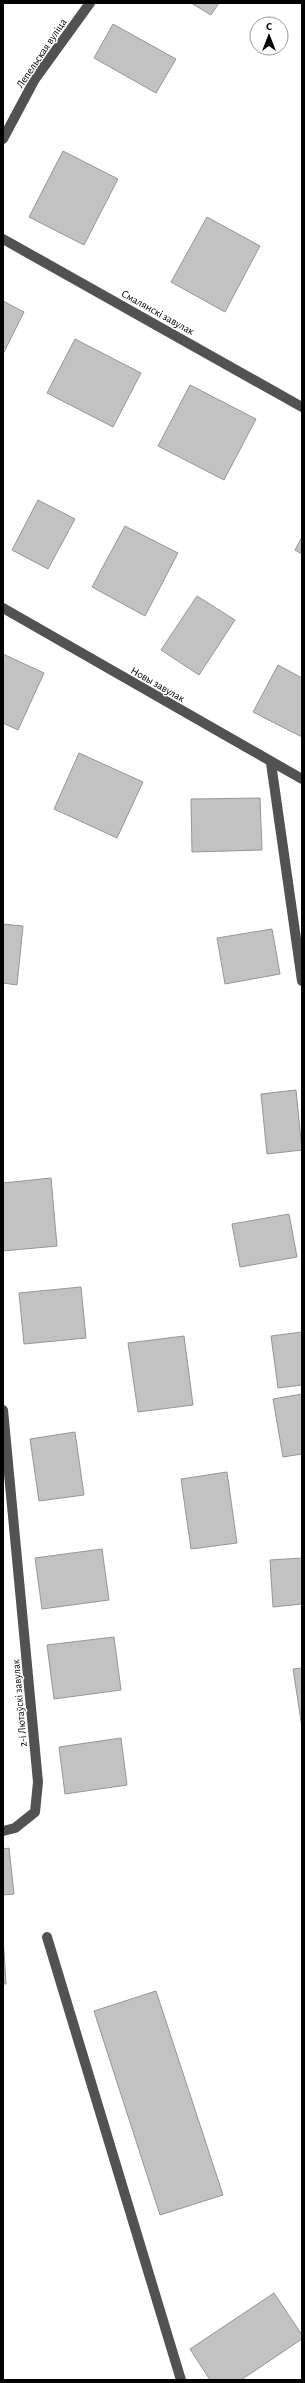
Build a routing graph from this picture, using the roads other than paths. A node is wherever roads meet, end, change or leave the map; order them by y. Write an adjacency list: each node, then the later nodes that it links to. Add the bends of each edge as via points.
1 (90, 3): 2 (street, Лепельская вуліца, via 35,79)
2 (3, 139)
3 (3, 239): 4 (street, Смалянскі завулак)
4 (302, 406)
5 (3, 608): 6 (street, Новы завулак)
6 (271, 763): 7 (street, Новы завулак); 8 (street)
7 (302, 779)
8 (302, 981)
9 (3, 1410): 10 (street, 2-і Лютаўскі завулак, via 38,1782 35,1812 15,1828)
10 (3, 1831)
11 (47, 1937): 12 (street)
12 (181, 2380)

